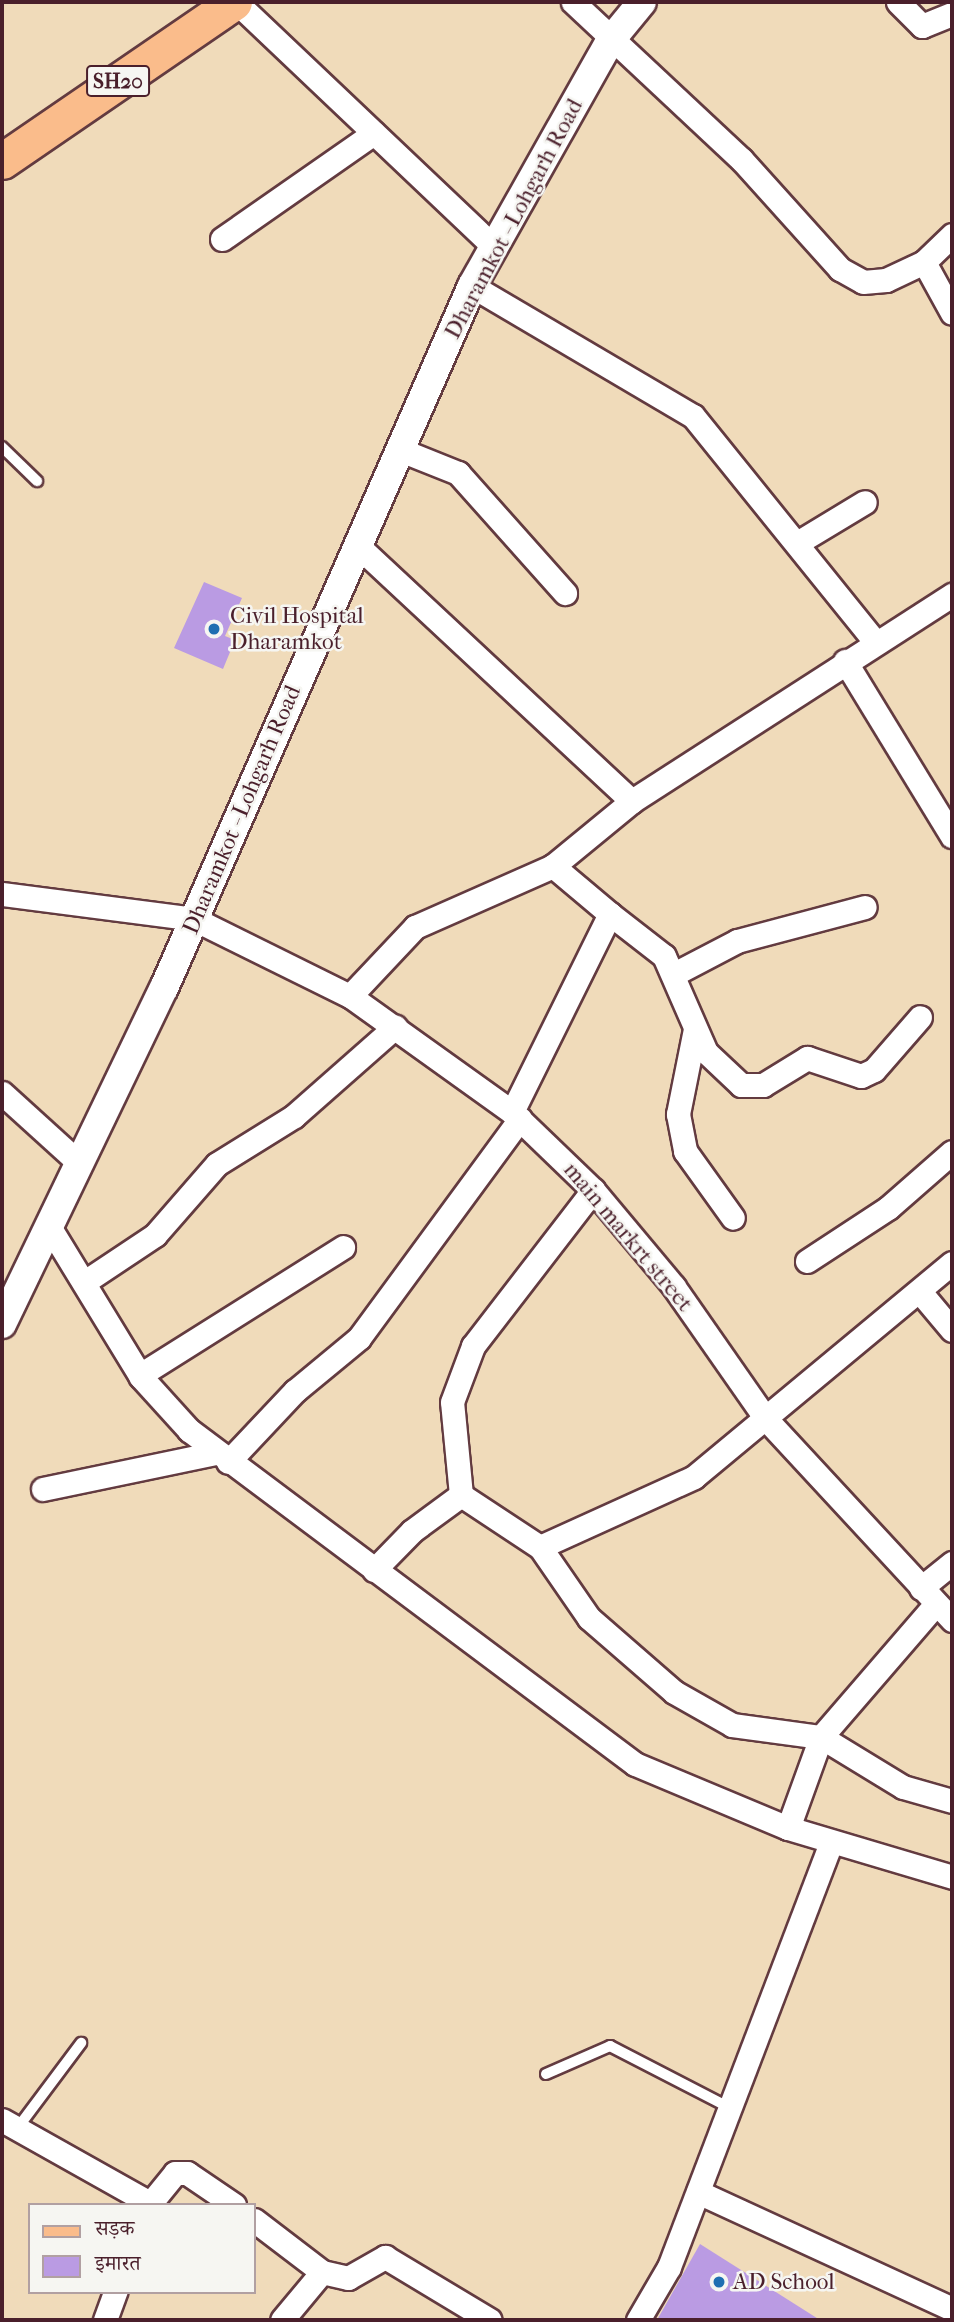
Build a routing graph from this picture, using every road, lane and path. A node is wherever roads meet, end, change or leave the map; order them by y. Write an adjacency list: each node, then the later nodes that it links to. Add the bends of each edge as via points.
1 (235, 2): 7 (street); 8 (main road, SH20)
2 (573, 2): 6 (street)
3 (642, 2): 6 (street, Dharamkot - Lohgarh Road)
4 (898, 2): 5 (street, via 927,27)
5 (952, 15)
6 (610, 41): 11 (street, Dharamkot - Lohgarh Road); 12 (street, via 741,159 840,269 872,284)
7 (374, 133): 10 (street); 11 (street)
8 (2, 161)
9 (952, 235): 12 (street)
10 (222, 239)
11 (494, 247): 13 (street, Dharamkot - Lohgarh Road)
12 (924, 262): 14 (street)
13 (472, 286): 16 (street, Dharamkot - Lohgarh Road); 19 (street, via 692,416)
14 (952, 313)
15 (2, 447): 17 (lane)
16 (398, 449): 20 (street, Dharamkot - Lohgarh Road); 21 (street, via 458,473)
17 (37, 481)
18 (865, 502): 19 (street)
19 (797, 543): 23 (street)
20 (357, 545): 25 (street); 31 (street, Dharamkot - Lohgarh Road)
21 (565, 593)
22 (952, 595): 23 (street)
23 (874, 640): 24 (street)
24 (845, 661): 25 (street); 26 (street)
25 (632, 801): 27 (street)
26 (952, 836)
27 (553, 866): 30 (street); 33 (street, via 415,927)
28 (2, 894): 31 (street, main markrt street)
29 (865, 907): 32 (street, via 737,942)
30 (610, 914): 32 (street, via 664,956); 38 (street)
31 (194, 919): 33 (street, main markrt street); 40 (street, Dharamkot - Lohgarh Road)
32 (674, 974): 36 (street)
33 (350, 996): 35 (street, main markrt street)
34 (920, 1017): 36 (street, via 874,1070 846,1074 818,1057 807,1058 754,1088 730,1077)
35 (395, 1027): 38 (street, main markrt street); 47 (street, via 294,1116 217,1164 155,1235)
36 (695, 1029): 42 (street, via 678,1114 685,1152)
37 (2, 1093): 40 (street)
38 (516, 1115): 41 (street, main markrt street); 53 (street, via 366,1329)
39 (952, 1152): 45 (street, via 888,1208)
40 (76, 1160): 43 (street, Dharamkot - Lohgarh Road)
41 (593, 1189): 52 (street, main markrt street, via 674,1287); 55 (street, via 473,1346 453,1402)
42 (733, 1219)
43 (50, 1228): 47 (street); 49 (street, Dharamkot - Lohgarh Road)
44 (343, 1247): 51 (street)
45 (807, 1261)
46 (952, 1263): 48 (street)
47 (86, 1281): 51 (street)
48 (921, 1293): 50 (street); 52 (street)
49 (2, 1324)
50 (952, 1330)
51 (140, 1375): 53 (street, via 160,1403)
52 (766, 1419): 56 (street, via 694,1477); 59 (street, main markrt street)
53 (222, 1457): 54 (street); 58 (street)
54 (43, 1489)
55 (461, 1496): 56 (street); 58 (street, via 412,1531)
56 (540, 1547): 60 (street, via 589,1618 674,1692 732,1725)
57 (952, 1563): 59 (street)
58 (374, 1570): 62 (street, via 635,1764)
59 (936, 1604): 60 (street)
60 (821, 1737): 61 (street, via 904,1787); 62 (street)
61 (952, 1801)
62 (788, 1828): 63 (street)
63 (831, 1842): 64 (street); 67 (street)
64 (952, 1877)
65 (81, 2043): 68 (lane)
66 (546, 2074): 67 (lane, via 610,2046)
67 (730, 2108): 69 (street)
68 (9, 2125): 70 (street)
69 (698, 2192): 76 (street); 80 (street, via 669,2267)
70 (147, 2203)
71 (150, 2203): 72 (street, via 175,2173 187,2173)
72 (231, 2203)
73 (256, 2222): 74 (street)
74 (322, 2272): 78 (street); 79 (street, via 348,2278 385,2257)
75 (114, 2294): 77 (street)
76 (952, 2309)
77 (104, 2320)
78 (282, 2320)
79 (490, 2320)
80 (638, 2320)

